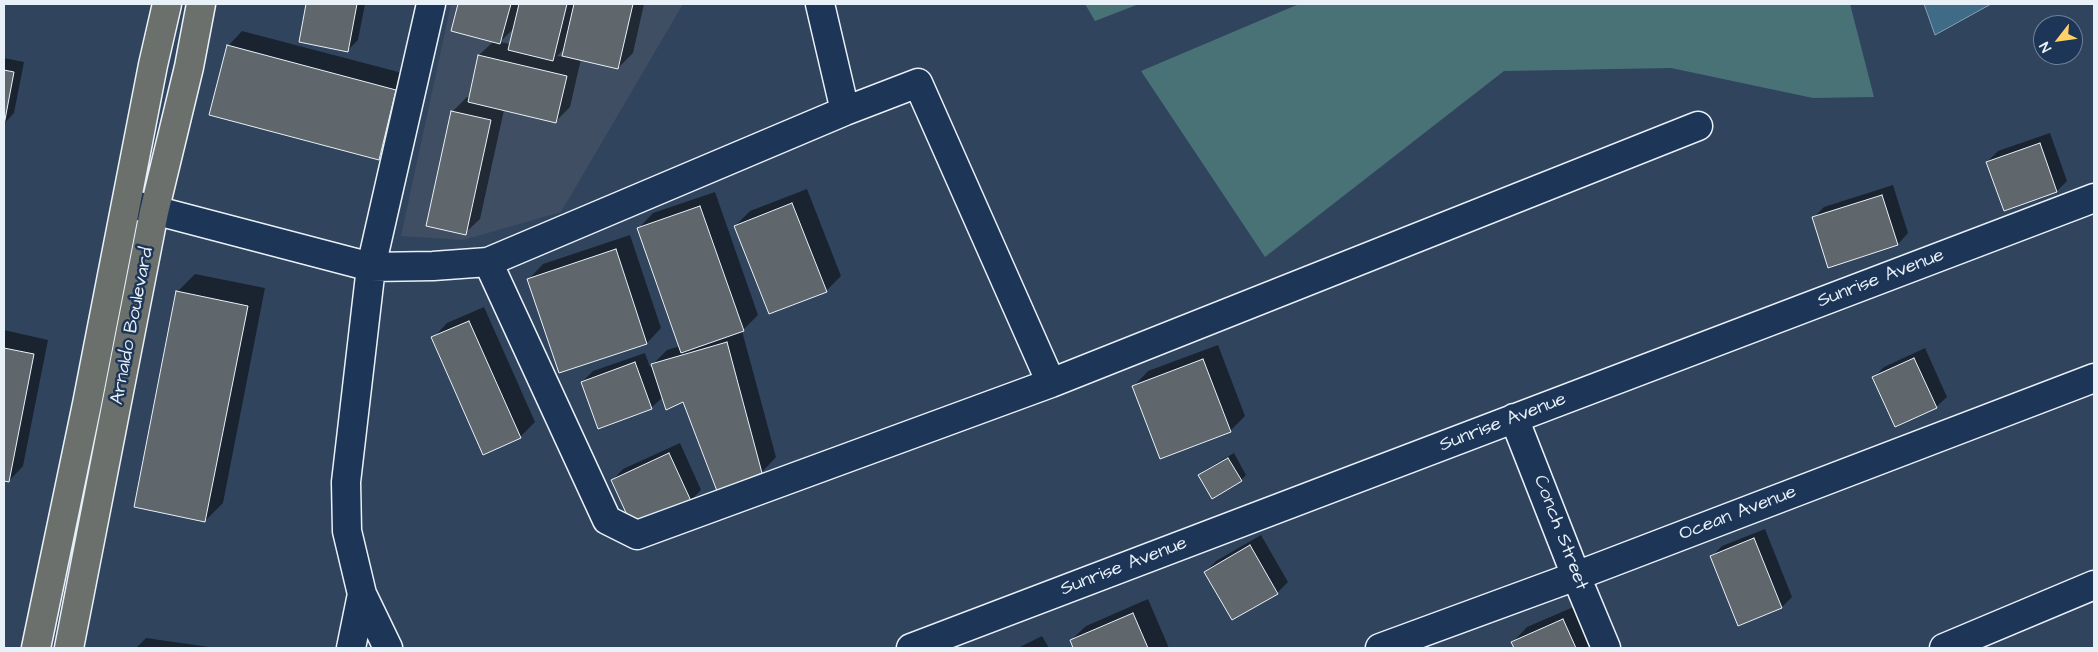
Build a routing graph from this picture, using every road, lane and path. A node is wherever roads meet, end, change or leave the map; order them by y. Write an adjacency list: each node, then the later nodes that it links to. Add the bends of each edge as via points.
1 (167, 4): 5 (highway, Arnaldo Boulevard)
2 (201, 4): 6 (highway, Arnaldo Boulevard)
3 (431, 4): 13 (street)
4 (820, 4): 7 (street)
5 (153, 65): 6 (highway); 10 (highway, Arnaldo Boulevard)
6 (189, 67): 11 (highway, Arnaldo Boulevard)
7 (845, 111): 12 (street); 15 (street, via 918,83)
8 (1698, 126): 15 (street)
9 (2094, 198): 18 (street, Sunrise Avenue)
10 (126, 203): 11 (street); 16 (highway, Arnaldo Boulevard)
11 (154, 212): 13 (street); 17 (highway, Arnaldo Boulevard)
12 (488, 262): 13 (street); 15 (street, via 607,520 637,535)
13 (371, 267): 21 (street, via 346,482 346,531)
14 (2094, 378): 19 (street, Ocean Avenue)
15 (1051, 383)
16 (87, 404): 17 (highway); 22 (highway, Arnaldo Boulevard)
17 (116, 411): 23 (highway, Arnaldo Boulevard)
18 (1514, 418): 19 (street, Conch Street); 26 (street, Sunrise Avenue)
19 (1576, 576): 27 (street, Ocean Avenue); 28 (street, Conch Street)
20 (2094, 585): 29 (street)
21 (362, 594): 24 (street); 25 (street)
22 (36, 648)
23 (69, 648)
24 (351, 648)
25 (388, 648)
26 (911, 648)
27 (1380, 648)
28 (1606, 648)
29 (1944, 648)

